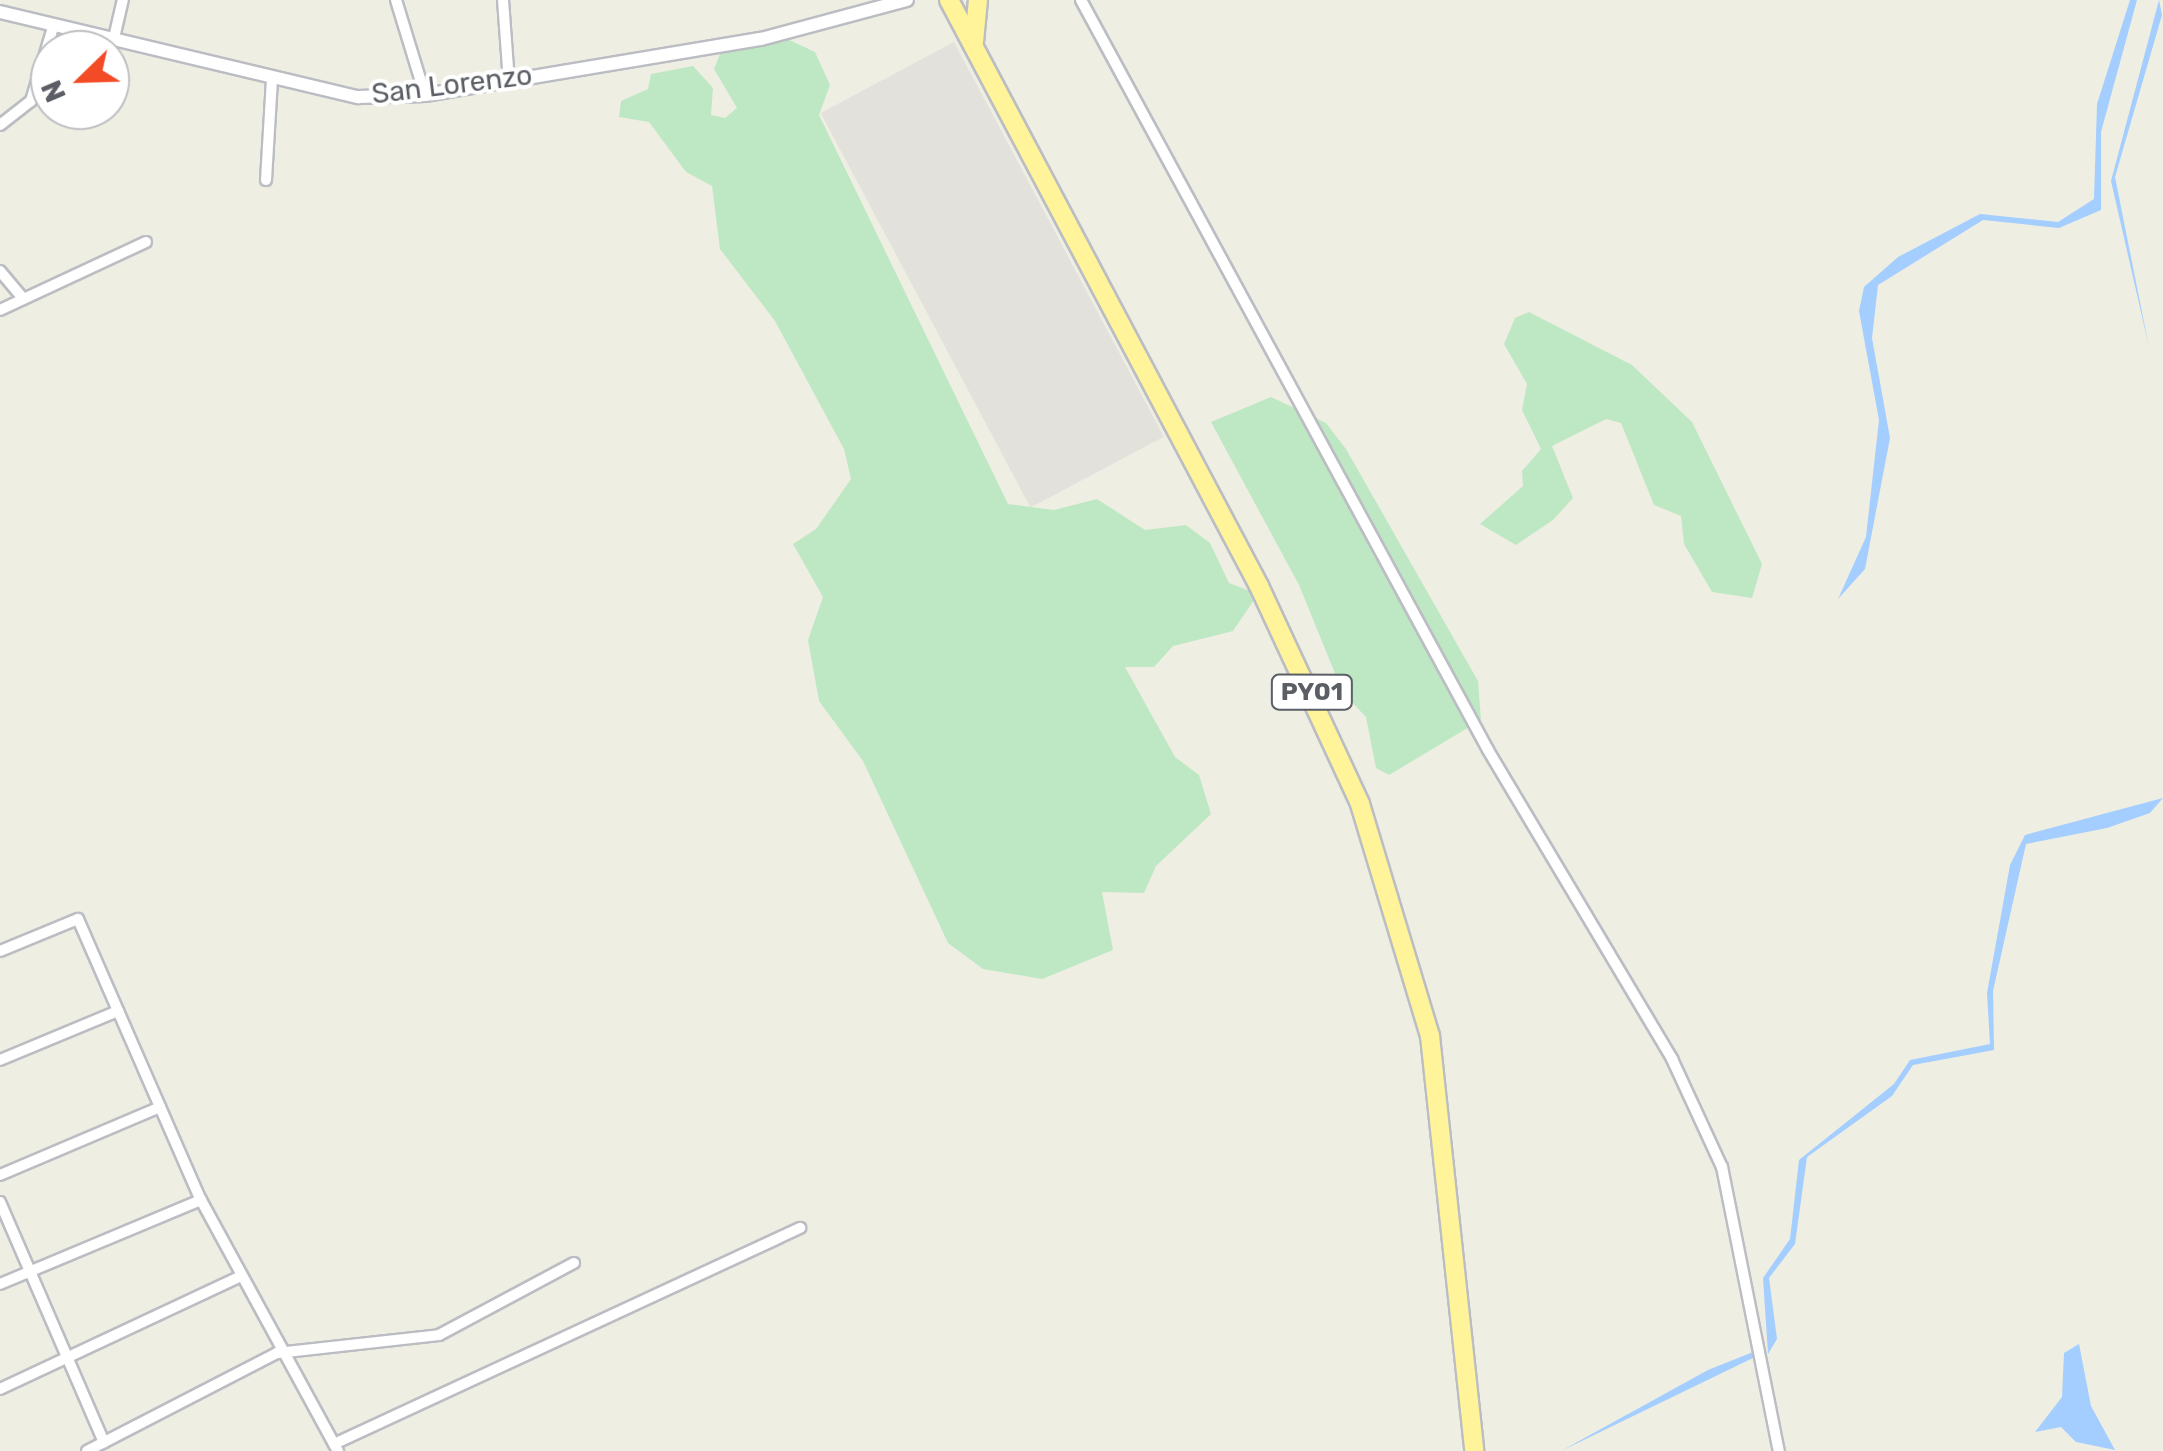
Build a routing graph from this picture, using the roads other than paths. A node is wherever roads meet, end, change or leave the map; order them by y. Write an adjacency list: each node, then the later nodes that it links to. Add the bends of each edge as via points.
1 (123, 0): 11 (street)
2 (396, 0): 16 (street)
3 (503, 0): 15 (street)
4 (906, 0): 15 (street, San Lorenzo, via 761,38)
5 (949, 0): 13 (highway, PY01)
6 (978, 0): 13 (highway)
7 (1081, 0): 42 (street, via 1488,750 1672,1059 1722,1166)
8 (0, 12): 9 (street, San Lorenzo)
9 (54, 24): 10 (street, San Lorenzo); 17 (street, via 32,101)
10 (80, 30)
11 (116, 30)
12 (130, 42): 14 (street, San Lorenzo)
13 (974, 47): 41 (highway, PY01, via 1259,586 1360,804 1430,1036)
14 (272, 78): 16 (street, San Lorenzo, via 358,96); 18 (street)
15 (509, 80): 16 (street, San Lorenzo)
16 (425, 94)
17 (0, 125)
18 (266, 180)
19 (146, 242): 21 (street)
20 (0, 271): 21 (street)
21 (22, 296): 22 (street)
22 (0, 310)
23 (0, 950): 24 (street, via 78,919)
24 (118, 1011): 25 (street); 26 (street)
25 (0, 1060)
26 (160, 1106): 27 (street); 28 (street)
27 (0, 1174)
28 (201, 1200): 32 (street); 33 (street)
29 (0, 1202): 32 (street)
30 (800, 1228): 39 (street)
31 (574, 1263): 35 (street, via 439,1335)
32 (30, 1272): 34 (street); 36 (street)
33 (240, 1277): 35 (street); 36 (street)
34 (0, 1284)
35 (288, 1351): 38 (street); 39 (street)
36 (69, 1360): 37 (street); 38 (street)
37 (0, 1390)
38 (104, 1442): 40 (street)
39 (336, 1448)
40 (87, 1451)
41 (1474, 1451)
42 (1779, 1451)

